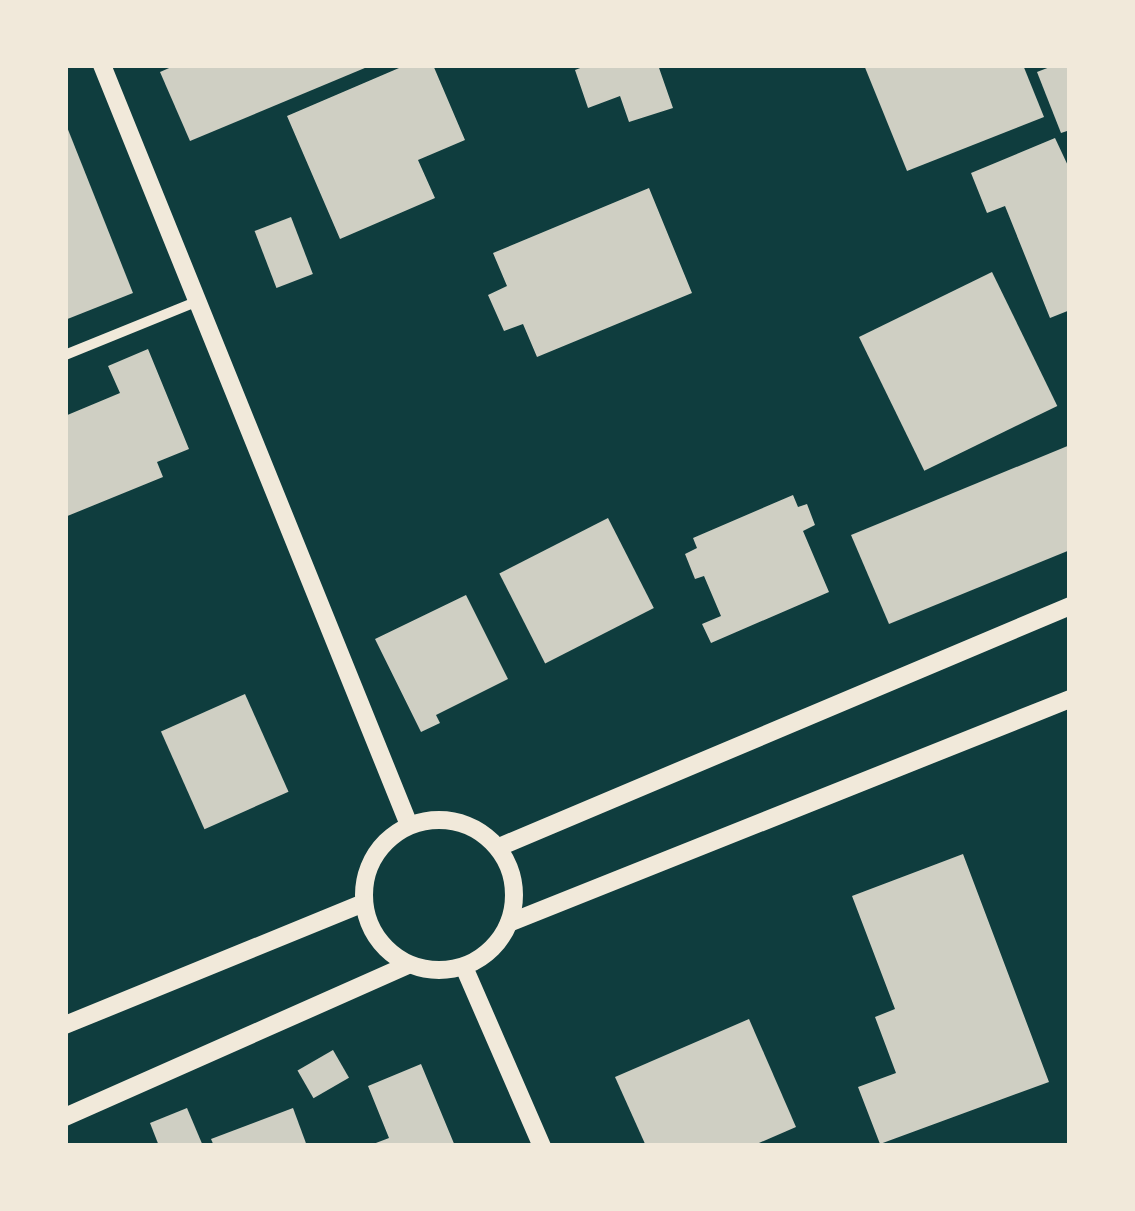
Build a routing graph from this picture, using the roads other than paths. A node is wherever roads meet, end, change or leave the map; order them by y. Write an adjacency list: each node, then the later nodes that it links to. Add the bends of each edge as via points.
1 (102, 65): 2 (street)
2 (199, 301): 3 (street); 6 (street)
3 (65, 355)
4 (1070, 606): 7 (street)
5 (1070, 700): 9 (street)
6 (409, 825): 7 (street, via 457,822); 8 (street, via 374,857)
7 (498, 847): 9 (street, via 514,884)
8 (364, 903): 10 (street, via 378,941); 12 (street)
9 (509, 923): 11 (street, via 483,957)
10 (408, 965): 11 (street); 13 (street)
11 (464, 967): 14 (street)
12 (65, 1025)
13 (65, 1117)
14 (542, 1146)

